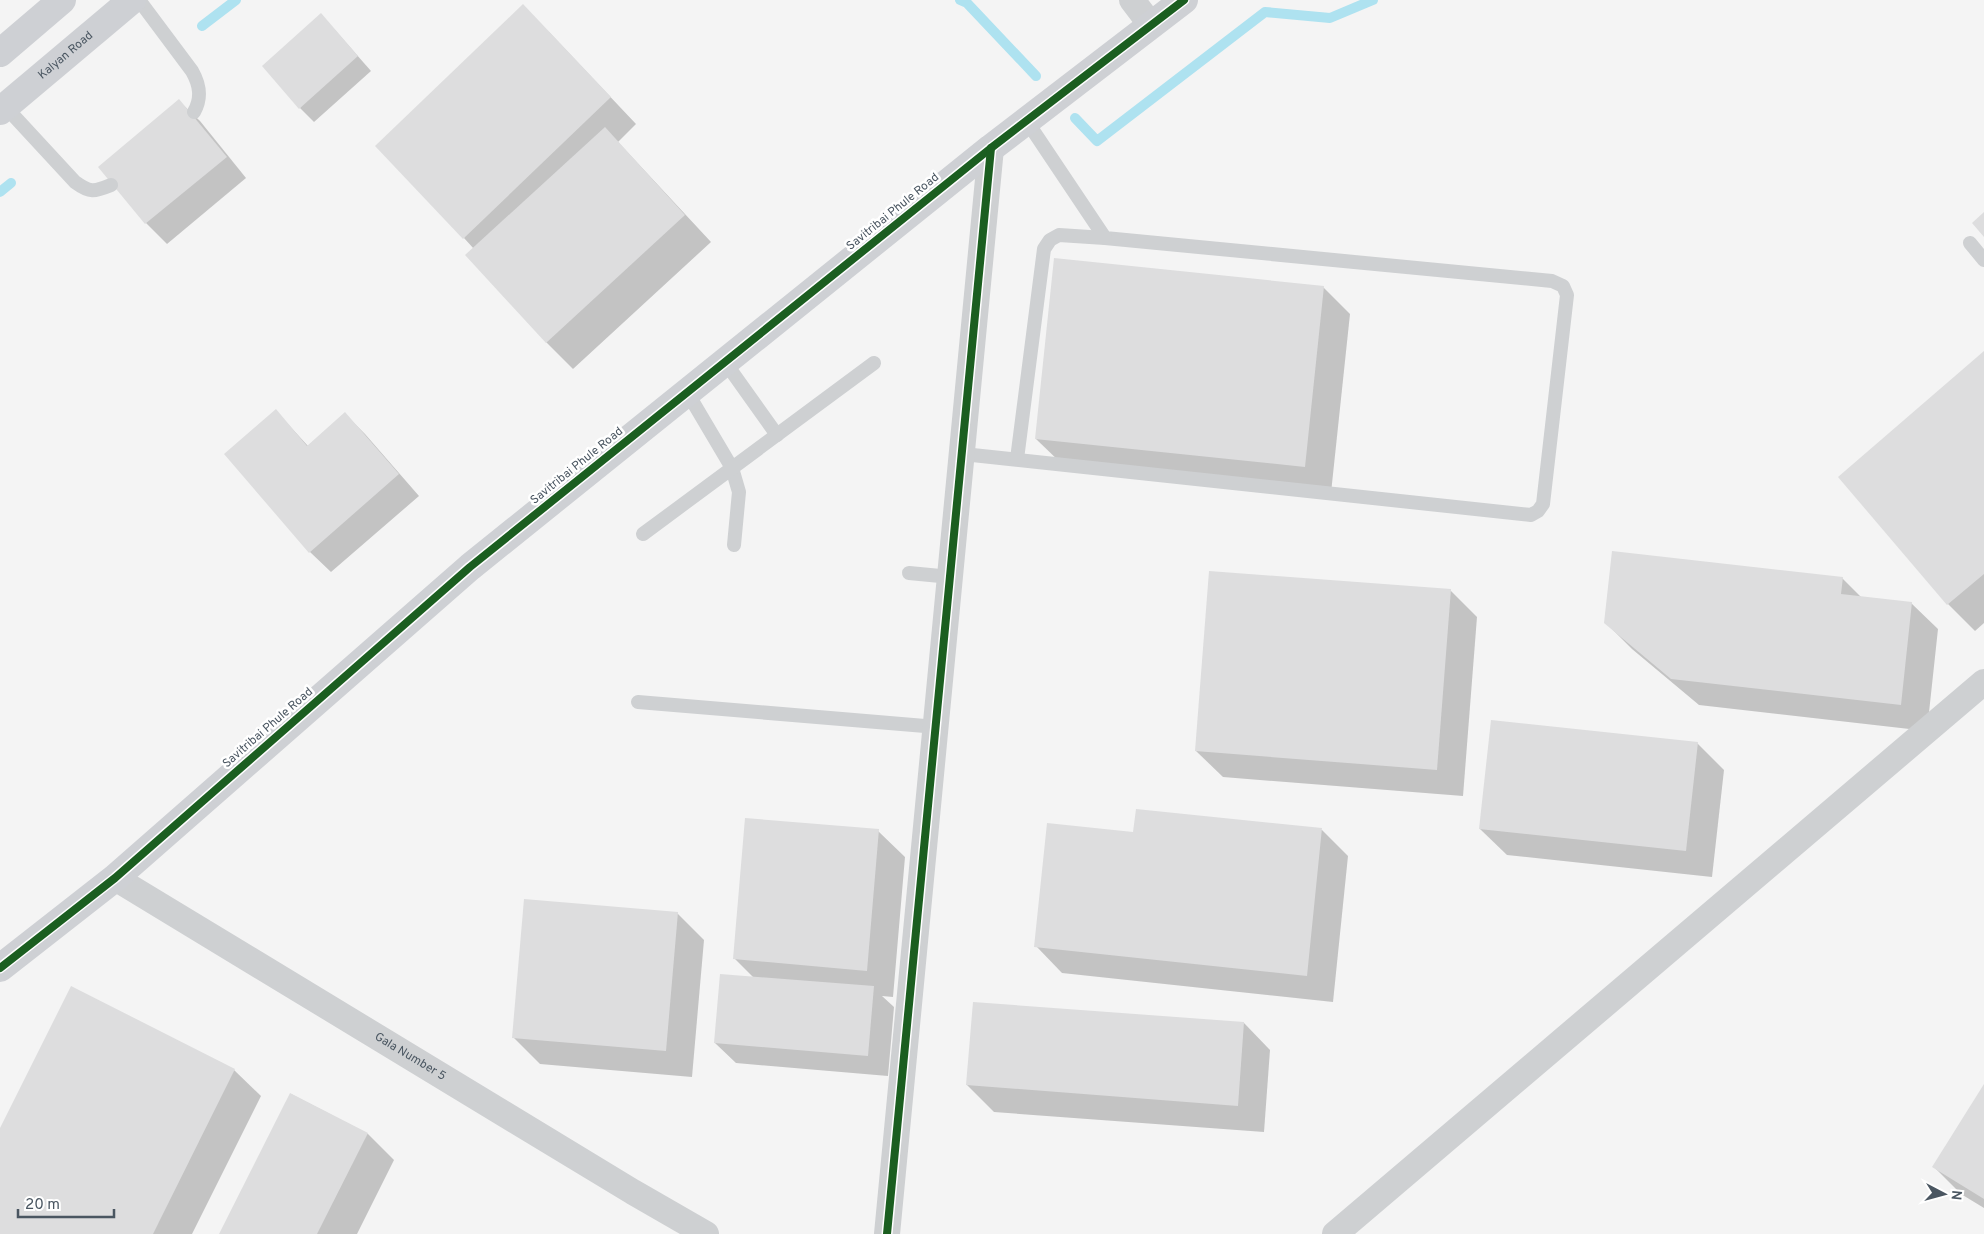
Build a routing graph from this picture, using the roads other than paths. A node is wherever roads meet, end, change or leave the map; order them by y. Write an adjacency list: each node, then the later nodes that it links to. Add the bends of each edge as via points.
1 (62, 0): 7 (street)
2 (132, 0): 8 (street, Kalyan Road)
3 (139, 0): 9 (lane, via 198,81 200,93)
4 (1132, 0): 6 (street)
5 (1184, 0): 6 (street, Savitribai Phule Road)
6 (1151, 25): 10 (street, Savitribai Phule Road)
7 (0, 53)
8 (1, 106): 12 (lane, via 75,182 90,191)
9 (194, 112)
10 (1026, 120): 11 (street, Savitribai Phule Road); 13 (lane)
11 (991, 148): 16 (street, Savitribai Phule Road); 20 (street)
12 (111, 185)
13 (1105, 238): 21 (lane, via 1059,235 1044,249); 21 (lane, via 1552,281 1563,286 1567,295 1543,504 1531,515)
14 (1970, 243): 15 (lane)
15 (1984, 260)
16 (725, 362): 18 (street, Savitribai Phule Road); 19 (lane)
17 (874, 363): 19 (lane)
18 (688, 392): 22 (lane); 30 (street, Savitribai Phule Road, via 470,567)
19 (777, 435): 22 (lane)
20 (963, 454): 21 (lane); 26 (street)
21 (1018, 460)
22 (732, 468): 23 (lane); 24 (lane, via 739,492)
23 (643, 534)
24 (734, 544)
25 (909, 573): 26 (lane)
26 (951, 577): 29 (street)
27 (1984, 682): 34 (street)
28 (638, 702): 29 (lane)
29 (937, 727): 33 (street)
30 (114, 878): 31 (street, Savitribai Phule Road); 32 (street, Gala Number 5)
31 (0, 968)
32 (706, 1234)
33 (887, 1234)
34 (1336, 1234)

